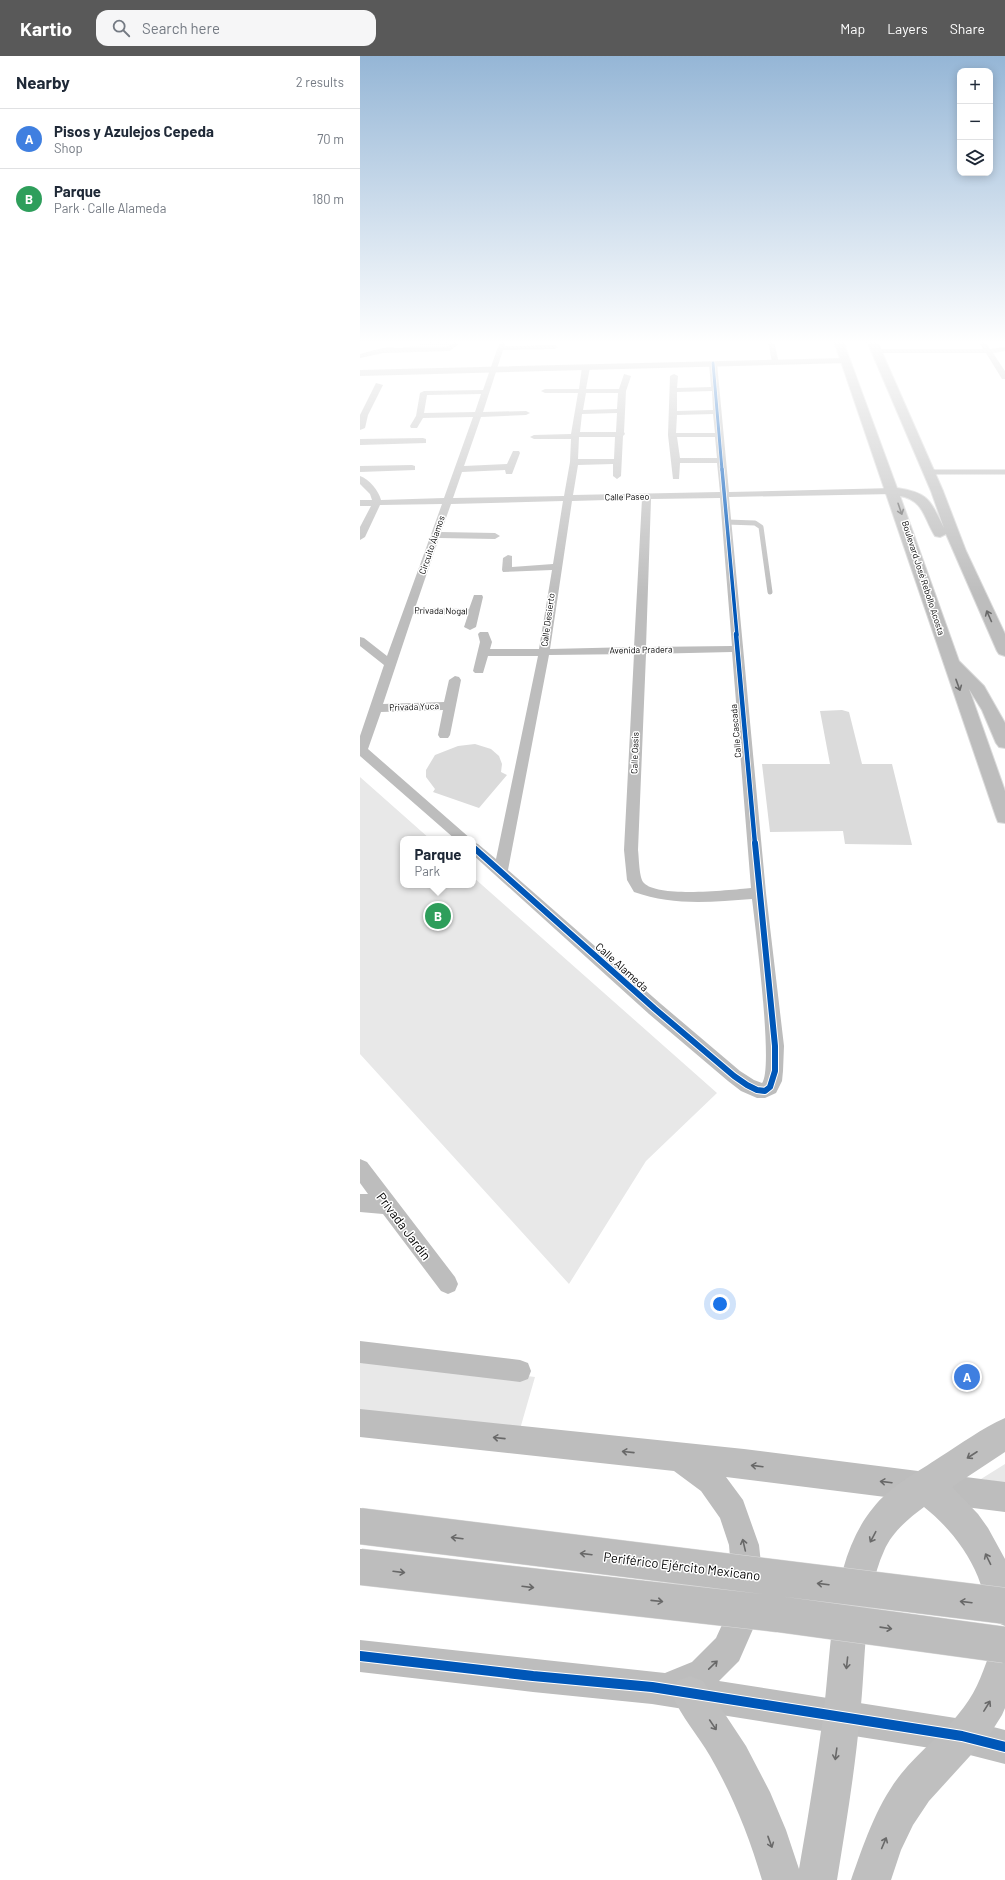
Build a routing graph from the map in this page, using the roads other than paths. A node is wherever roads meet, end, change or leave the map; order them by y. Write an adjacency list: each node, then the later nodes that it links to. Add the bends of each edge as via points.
1 (474, 426): 24 (street, Circuito Álamos)
2 (577, 426): 12 (street, Calle Desierto)
3 (621, 426): 9 (street)
4 (673, 426): 10 (street)
5 (718, 426): 11 (street, Calle Cascada)
6 (870, 426): 30 (main road, Boulevard José Rebollo Acosta)
7 (909, 426): 25 (main road)
8 (536, 428): 13 (street)
9 (620, 434): 12 (street); 19 (street)
10 (672, 435): 11 (street); 20 (street)
11 (719, 435): 18 (street, Calle Cascada)
12 (575, 436): 13 (street); 21 (street, Calle Desierto)
13 (534, 438): 16 (street)
14 (423, 441): 15 (street)
15 (360, 442)
16 (533, 448)
17 (516, 453): 24 (street, via 510,470)
18 (721, 460): 20 (street); 31 (street, Calle Cascada)
19 (618, 461): 21 (street); 27 (street)
20 (676, 461): 28 (street)
21 (574, 462): 33 (street, Calle Desierto)
22 (412, 468): 23 (street)
23 (360, 469)
24 (460, 469): 34 (street, Circuito Álamos)
25 (929, 472): 26 (lane); 41 (main road)
26 (1005, 472)
27 (617, 476)
28 (676, 477)
29 (360, 479): 36 (street, via 375,494)
30 (894, 491): 31 (street, Calle Paseo); 41 (main road, via 919,497 943,538); 56 (main road, Boulevard José Rebollo Acosta, one-way to 56)
31 (724, 495): 32 (street, Calle Paseo); 37 (street, Calle Cascada)
32 (647, 496): 33 (street, Calle Paseo); 52 (street, Calle Oasis)
33 (567, 498): 34 (street, Calle Paseo); 43 (street, Calle Desierto)
34 (447, 501): 36 (street, Calle Paseo); 38 (street, Circuito Álamos)
35 (360, 503): 36 (street, Calle Paseo)
36 (377, 503): 40 (street)
37 (727, 522): 44 (lane, via 755,523 761,527); 51 (street, Calle Cascada)
38 (435, 535): 39 (street); 46 (street, Circuito Álamos)
39 (496, 536)
40 (360, 537)
41 (960, 552): 54 (main road, one-way to 41)
42 (508, 558): 43 (street, via 507,570)
43 (556, 567): 53 (street, Calle Desierto)
44 (770, 592)
45 (478, 597): 47 (street, Privada Nogal)
46 (409, 611): 47 (street, Privada Nogal); 57 (street, Circuito Álamos)
47 (474, 612): 48 (street, Privada Nogal)
48 (470, 627)
49 (484, 634): 55 (street, via 486,642)
50 (360, 640): 57 (street)
51 (737, 649): 52 (street, Avenida Pradera); 69 (street, Calle Cascada)
52 (639, 650): 53 (street, Avenida Pradera); 69 (street, Calle Oasis, via 631,850 634,880 639,888 662,895 684,897)
53 (544, 652): 55 (street, Avenida Pradera); 68 (street, Calle Desierto)
54 (1005, 652)
55 (483, 653): 58 (street)
56 (949, 660): 63 (main road, via 965,672 976,686 994,716); 65 (main road, Boulevard José Rebollo Acosta, one-way to 65)
57 (390, 664): 61 (street, Circuito Álamos)
58 (479, 671)
59 (455, 680): 60 (street, Privada Yuca)
60 (450, 706): 61 (street, Privada Yuca); 62 (street, Privada Yuca)
61 (377, 708): 64 (street, Circuito Álamos)
62 (444, 735)
63 (1005, 743)
64 (360, 749): 66 (street)
65 (1005, 817)
66 (461, 836)
67 (476, 850): 68 (street, Calle Alameda)
68 (501, 871): 70 (street, Calle Alameda, via 721,1066 746,1086)
69 (759, 893): 70 (street, Calle Cascada, via 776,1069 772,1086)
70 (764, 1092)
71 (360, 1168): 73 (street, Privada Jardín)
72 (360, 1203): 73 (street)
73 (387, 1205): 74 (street, Privada Jardín)
74 (448, 1284)
75 (360, 1352): 76 (street)
76 (520, 1371)
77 (360, 1423): 79 (street, one-way to 77)
78 (1005, 1434): 80 (main road, one-way to 80)
79 (676, 1457): 80 (street, one-way to 79); 88 (street, one-way to 79, via 671,1687 689,1682 706,1672 721,1657 732,1639 742,1618 746,1596 746,1550 732,1508 721,1490 707,1475)
80 (925, 1487): 81 (street); 84 (main road, one-way to 80, via 988,1558 975,1536 943,1500); 90 (main road, one-way to 90, via 887,1516 864,1556 853,1607)
81 (1005, 1497)
82 (360, 1526): 84 (main road, Periférico Ejército Mexicano, one-way to 82, bridge)
83 (360, 1567): 85 (main road, one-way to 85, bridge, via 778,1614)
84 (1005, 1608)
85 (1005, 1645)
86 (360, 1656): 88 (street)
87 (1005, 1660): 91 (main road, one-way to 87, via 977,1721 989,1702)
88 (652, 1687): 89 (street)
89 (690, 1694): 90 (street); 93 (main road, one-way to 93, via 715,1727 738,1767 758,1811)
90 (842, 1716): 91 (street); 94 (main road, one-way to 94)
91 (962, 1736): 92 (street); 95 (main road, one-way to 91, via 883,1844 899,1811 915,1787)
92 (1005, 1747)
93 (782, 1880)
94 (818, 1880)
95 (871, 1880)

